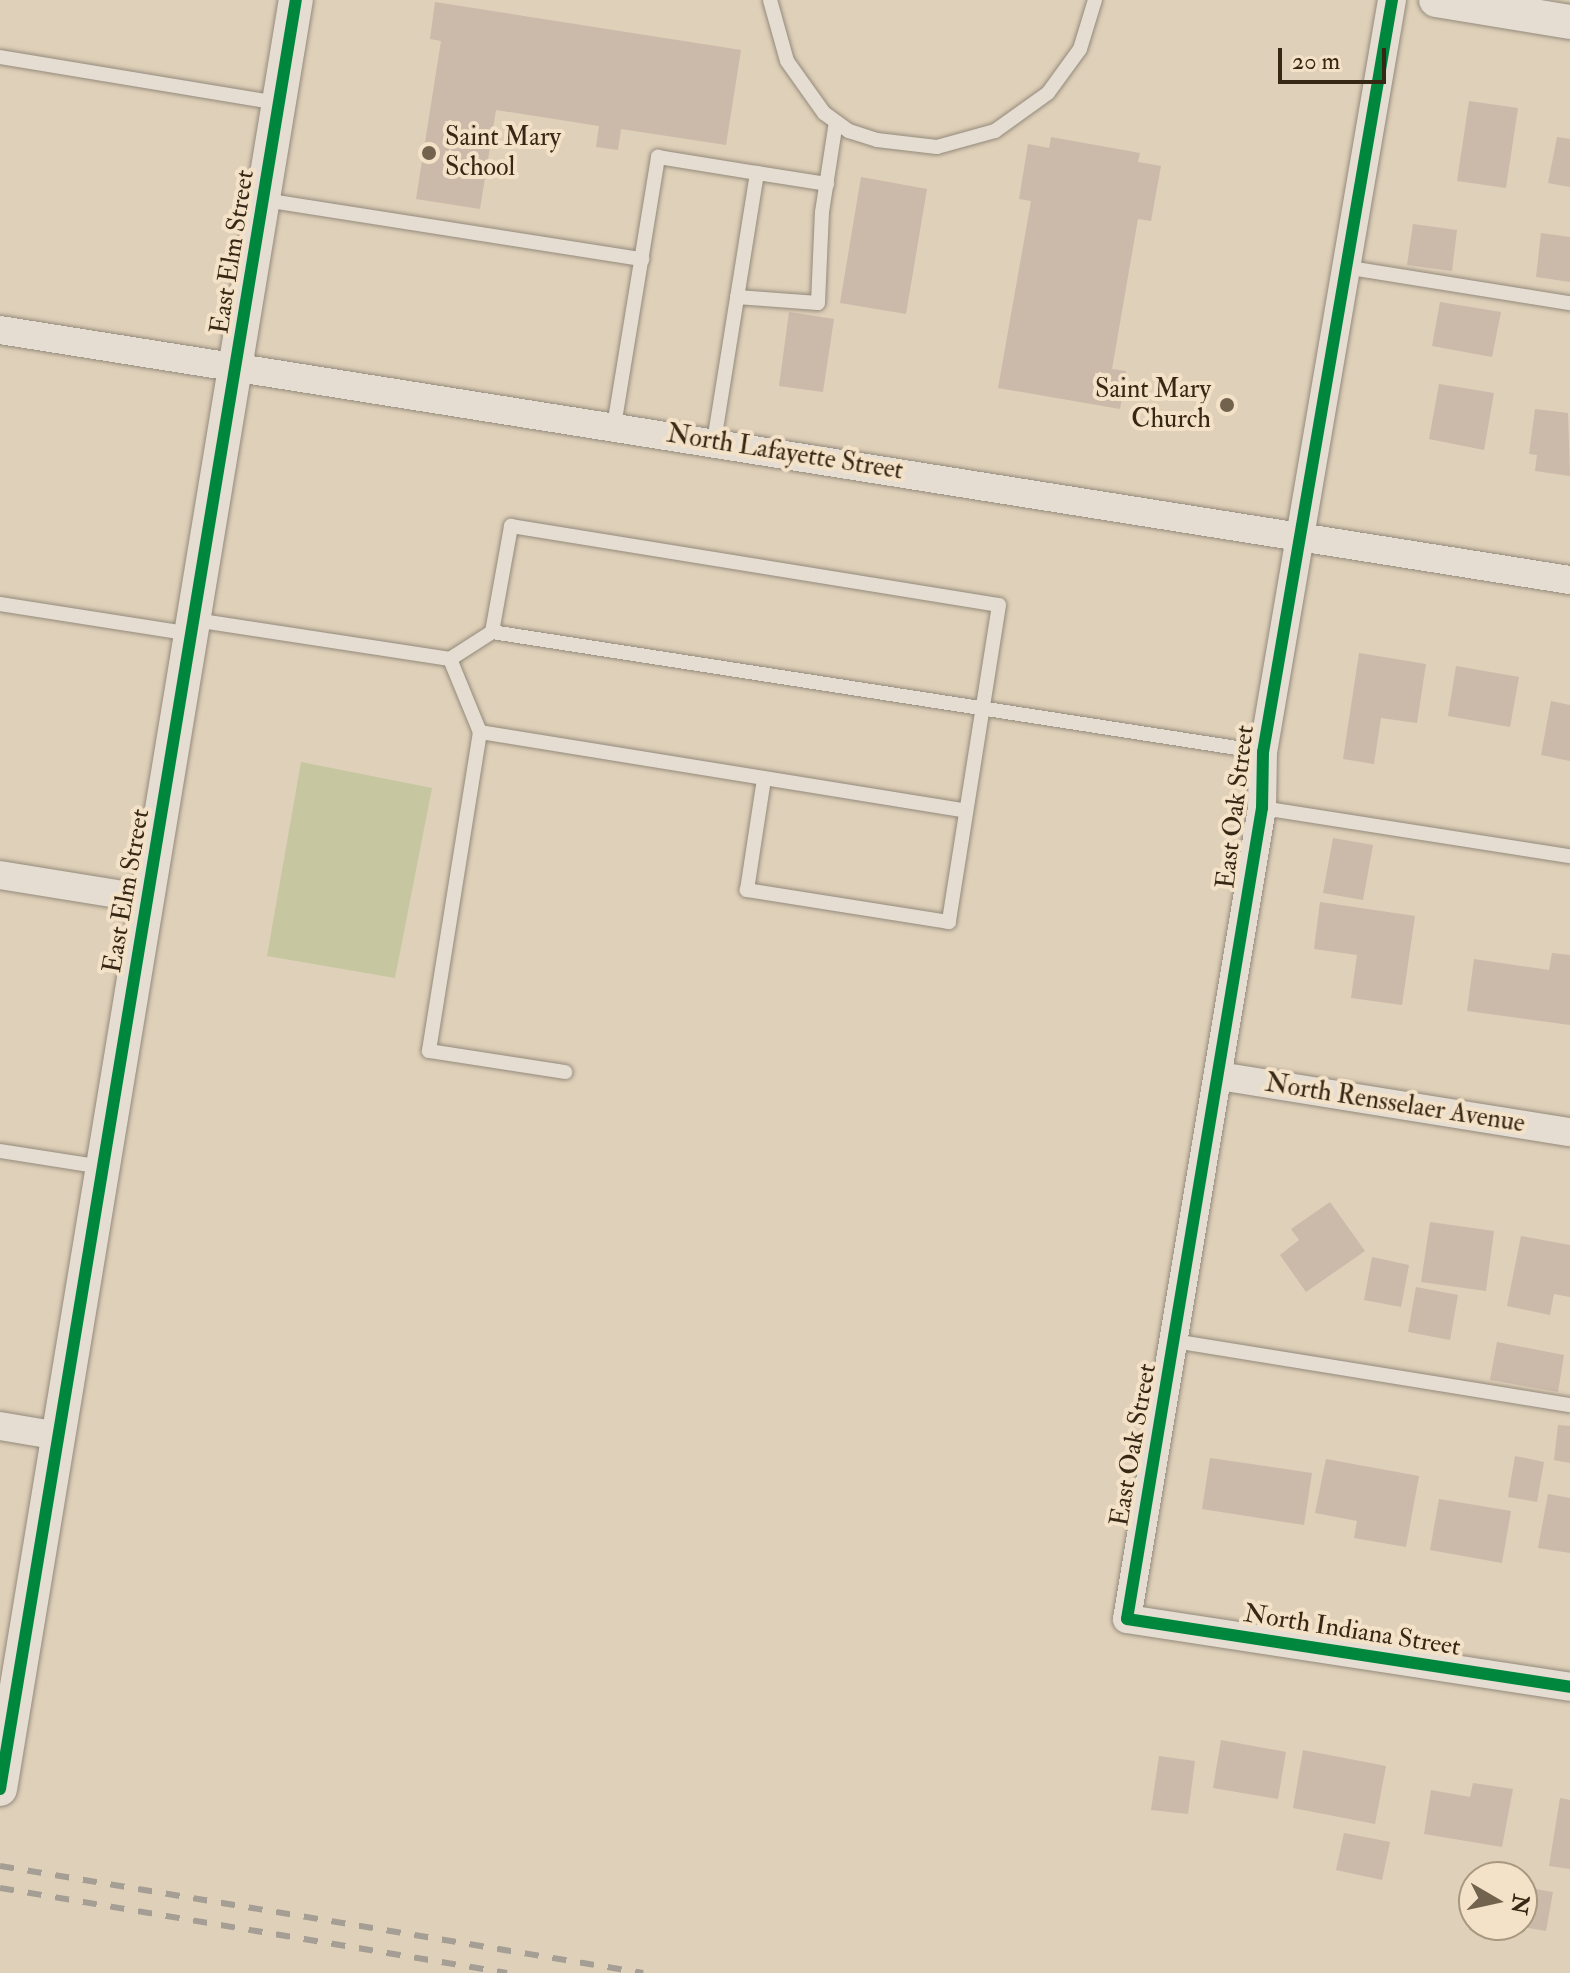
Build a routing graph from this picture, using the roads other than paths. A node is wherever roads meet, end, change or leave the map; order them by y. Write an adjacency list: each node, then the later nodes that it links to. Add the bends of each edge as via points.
1 (296, 0): 8 (street, East Elm Street)
2 (770, 0): 9 (lane, via 787,61)
3 (1095, 0): 9 (lane, via 1068,70 1024,113 995,131 937,147 877,140)
4 (1392, 0): 14 (street, East Oak Street)
5 (1436, 0): 6 (street)
6 (1570, 22)
7 (0, 57): 8 (lane)
8 (279, 103): 12 (street, East Elm Street)
9 (836, 122): 11 (lane)
10 (757, 173): 11 (lane); 13 (lane, via 658,157); 15 (lane)
11 (827, 184): 15 (lane, via 818,303)
12 (263, 200): 13 (lane); 18 (street, East Elm Street)
13 (642, 259): 19 (lane)
14 (1344, 267): 16 (lane); 21 (street, East Oak Street)
15 (737, 297): 20 (lane)
16 (1570, 303)
17 (0, 330): 18 (street, North Lafayette Street)
18 (236, 368): 19 (street, North Lafayette Street); 24 (street, East Elm Street)
19 (614, 426): 20 (street, North Lafayette Street)
20 (714, 442): 21 (street, North Lafayette Street)
21 (1300, 536): 22 (street, North Lafayette Street); 29 (street, East Oak Street)
22 (1570, 580)
23 (0, 604): 24 (lane)
24 (194, 627): 26 (lane); 35 (street, East Elm Street)
25 (492, 632): 26 (lane); 27 (lane); 27 (lane, via 511,526 999,605)
26 (450, 659): 28 (lane)
27 (982, 709): 29 (lane); 32 (lane)
28 (480, 732): 30 (lane); 36 (lane, via 429,1051)
29 (1263, 752): 31 (street, East Oak Street)
30 (764, 779): 32 (lane); 32 (lane, via 747,890 949,922)
31 (1262, 808): 33 (lane); 37 (street, East Oak Street)
32 (966, 811)
33 (1570, 856)
34 (0, 875): 35 (street)
35 (148, 899): 40 (street, East Elm Street)
36 (565, 1072)
37 (1219, 1076): 38 (street, North Rensselaer Avenue); 41 (street, East Oak Street)
38 (1570, 1132)
39 (0, 1151): 40 (lane)
40 (102, 1167): 44 (street, East Elm Street)
41 (1174, 1341): 42 (lane); 45 (street, East Oak Street)
42 (1570, 1405)
43 (0, 1426): 44 (street)
44 (59, 1436): 47 (street, East Elm Street)
45 (1127, 1619): 46 (street, North Indiana Street)
46 (1570, 1687)
47 (8, 1700): 48 (street, East Elm Street)
48 (0, 1789)

